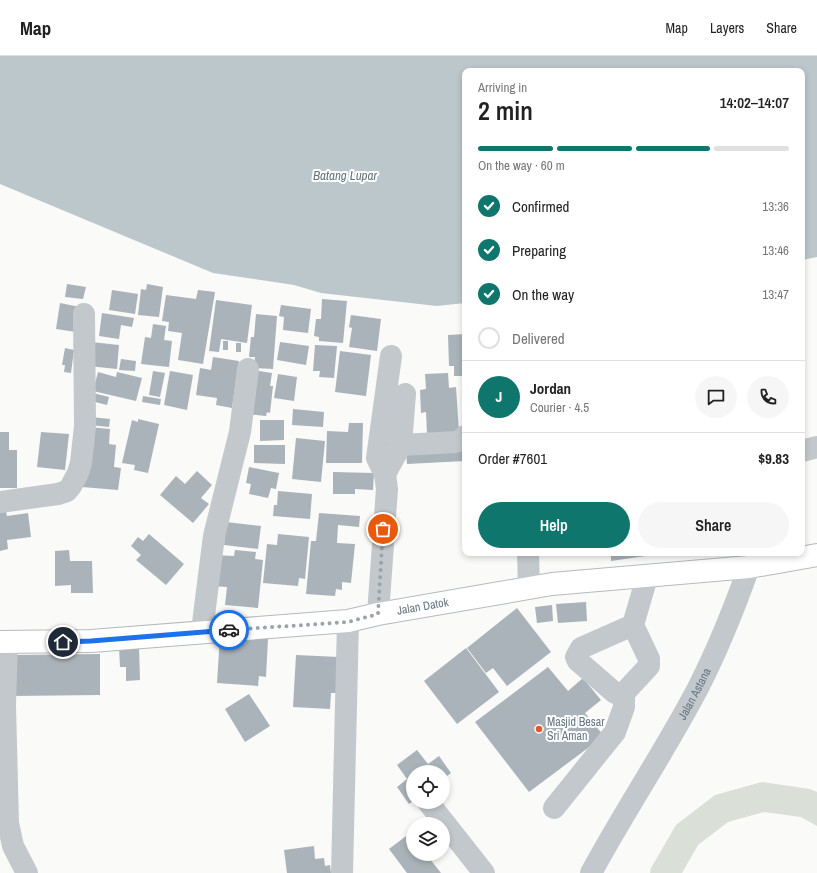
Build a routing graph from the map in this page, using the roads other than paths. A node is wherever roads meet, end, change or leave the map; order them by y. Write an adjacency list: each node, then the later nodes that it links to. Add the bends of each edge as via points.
1 (84, 314): 10 (street, via 85,426 78,473 67,491)
2 (391, 356): 9 (street, via 377,458)
3 (248, 369): 21 (street, via 240,432 214,536)
4 (405, 394): 6 (street)
5 (462, 439): 6 (street, via 456,442)
6 (401, 445): 9 (street)
7 (817, 447): 8 (street)
8 (805, 450)
9 (385, 474): 18 (street, via 387,489)
10 (0, 502)
11 (817, 554): 12 (main road)
12 (805, 555)
13 (528, 556): 17 (street)
14 (780, 556): 15 (main road)
15 (749, 567): 16 (main road, Jalan Datok); 29 (street, Jalan Astana, via 721,641 698,688)
16 (647, 577): 17 (main road, Jalan Datok); 20 (street)
17 (529, 588): 18 (main road, Jalan Datok)
18 (378, 614): 19 (main road, Jalan Datok)
19 (348, 622): 21 (main road, Jalan Datok); 27 (street)
20 (633, 625): 23 (street, via 649,659 649,666); 23 (street, via 581,648 576,657 615,692)
21 (202, 632): 22 (main road, Jalan Datok, via 91,641)
22 (4, 642): 26 (street, via 8,823 13,846)
23 (624, 693): 24 (street, via 624,707 615,732)
24 (554, 808)
25 (434, 809): 28 (street)
26 (28, 873)
27 (342, 873)
28 (484, 873)
29 (591, 873)

